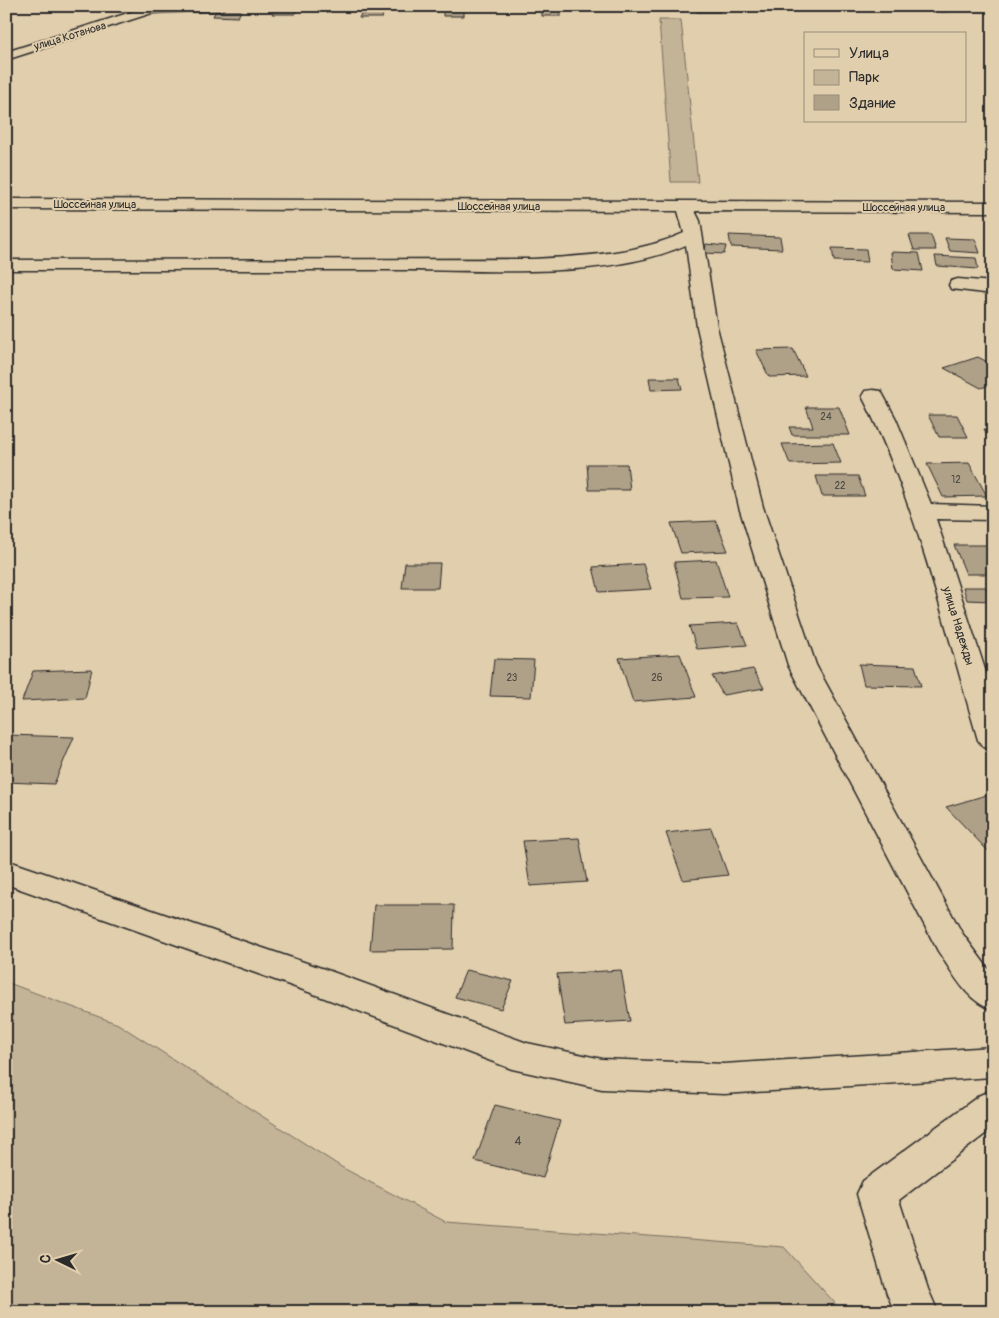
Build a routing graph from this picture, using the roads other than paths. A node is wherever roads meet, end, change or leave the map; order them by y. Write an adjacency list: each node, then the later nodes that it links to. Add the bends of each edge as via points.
1 (221, 6): 2 (street, улица Котанова)
2 (158, 8): 3 (street, улица Котанова)
3 (6, 56)
4 (6, 204): 5 (street, Шоссейная улица)
5 (684, 206): 6 (street, Шоссейная улица); 7 (street)
6 (993, 207)
7 (693, 236): 8 (street, via 635,256 534,264); 16 (street, via 707,327 751,507 802,665 950,942 980,984)
8 (6, 265)
9 (958, 285): 10 (street)
10 (993, 288)
11 (873, 396): 12 (street, улица Надежды)
12 (922, 511): 13 (street); 14 (street, улица Надежды)
13 (993, 513)
14 (993, 740)
15 (6, 872): 17 (street, via 318,981 525,1058 602,1074 724,1079)
16 (993, 996)
17 (993, 1062)
18 (993, 1106): 19 (street, via 877,1194 908,1294)
19 (917, 1312)

